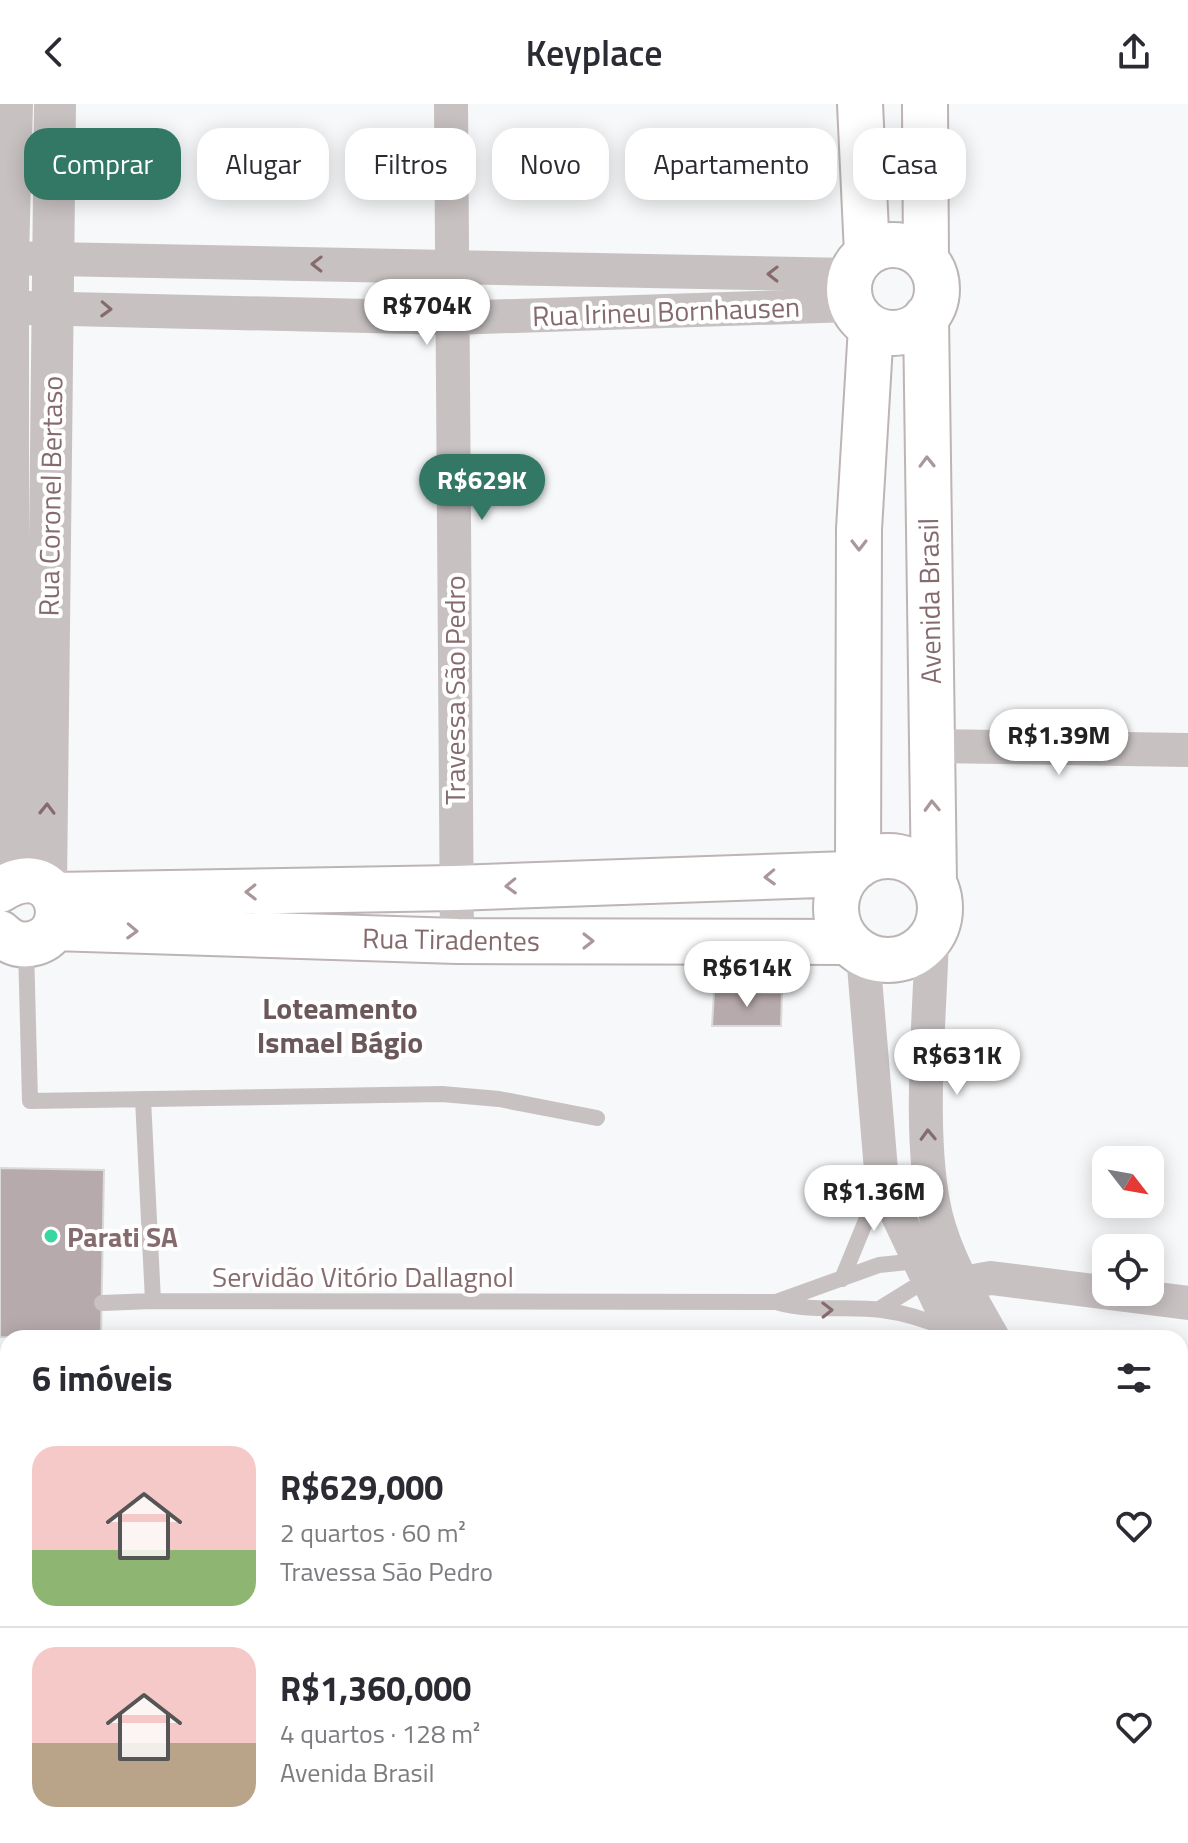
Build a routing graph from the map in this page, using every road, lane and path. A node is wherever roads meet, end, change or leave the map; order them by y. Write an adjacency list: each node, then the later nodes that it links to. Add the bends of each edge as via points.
1 (12, 104): 6 (street, Rua Coronel Bertaso)
2 (55, 104): 7 (street, Rua Coronel Bertaso)
3 (451, 104): 10 (street, Travessa São Pedro)
4 (860, 104): 11 (main road)
5 (925, 104): 8 (main road)
6 (4, 258): 7 (street, Rua Irineu Bornhausen); 12 (street, Rua Coronel Bertaso)
7 (52, 260): 9 (street, Rua Irineu Bornhausen); 13 (street, Rua Coronel Bertaso)
8 (926, 260): 11 (main road, via 892,245); 15 (main road, via 936,295)
9 (222, 263): 10 (street, Rua Irineu Bornhausen, one-way to 9); 14 (street)
10 (451, 267): 11 (street, Rua Irineu Bornhausen, one-way to 10); 16 (street, Travessa São Pedro)
11 (860, 290): 15 (main road, via 900,332); 16 (street, Rua Irineu Bornhausen); 20 (main road, one-way to 20)
12 (5, 307): 13 (street, Rua Irineu Bornhausen); 17 (street, Rua Coronel Bertaso)
13 (53, 308): 14 (street, Rua Irineu Bornhausen, one-way to 14); 17 (street, Rua Coronel Bertaso)
14 (222, 312): 16 (street, Rua Irineu Bornhausen)
15 (926, 317): 18 (main road, Avenida Brasil, one-way to 15)
16 (451, 318): 23 (street, Travessa São Pedro)
17 (29, 596): 24 (street, Rua Coronel Bertaso)
18 (930, 746): 19 (street); 22 (main road, Avenida Brasil, one-way to 18)
19 (1188, 750)
20 (853, 870): 21 (main road, Rua Tiradentes, one-way to 21); 22 (main road, via 874,858 891,856 923,869); 28 (main road, via 839,890 836,908 839,926)
21 (723, 879): 23 (main road, Rua Tiradentes, one-way to 23); 27 (main road)
22 (934, 884): 25 (main road, via 939,919)
23 (455, 888): 24 (main road, Rua Tiradentes, one-way to 24); 26 (street, Travessa São Pedro)
24 (27, 909): 26 (main road, Rua Tiradentes, one-way to 26); 29 (lane, Rua Coronel Bertaso, via 30,1101)
25 (932, 936): 28 (main road, via 901,959 881,960); 33 (street, one-way to 25, via 936,1215 927,1137)
26 (457, 941): 27 (main road, Rua Tiradentes, one-way to 27)
27 (730, 942): 28 (main road, Rua Tiradentes)
28 (856, 948): 31 (street)
29 (143, 1099): 30 (lane, via 442,1094); 35 (lane)
30 (597, 1118)
31 (882, 1182): 32 (street); 34 (lane)
32 (922, 1271): 33 (street); 34 (lane, via 879,1265); 39 (lane); 41 (street)
33 (968, 1273): 38 (street); 42 (street)
34 (842, 1279): 36 (lane)
35 (153, 1301): 36 (lane, Servidão Vitório Dallagnol); 37 (lane, Servidão Vitório Dallagnol)
36 (776, 1302): 39 (lane, one-way to 39, via 804,1310)
37 (102, 1303)
38 (1188, 1303)
39 (879, 1309): 40 (lane, via 915,1316)
40 (945, 1330)
41 (952, 1330)
42 (990, 1330)

